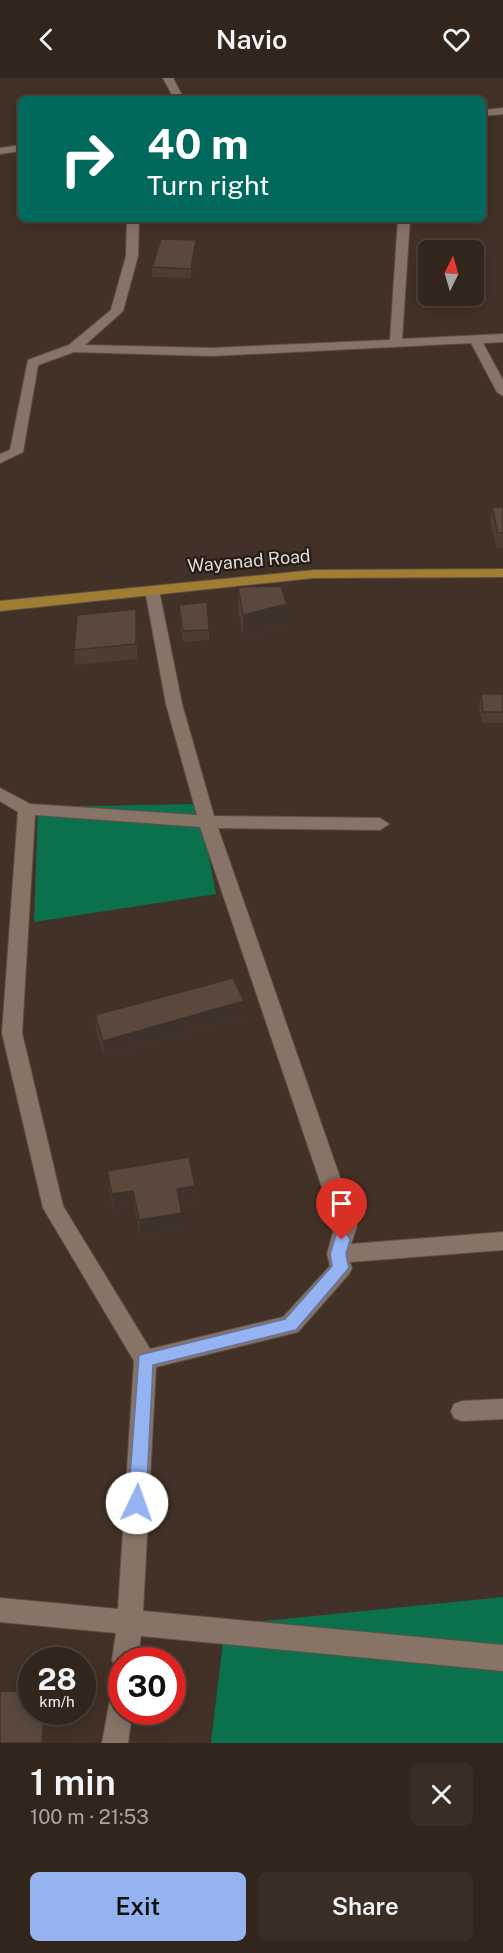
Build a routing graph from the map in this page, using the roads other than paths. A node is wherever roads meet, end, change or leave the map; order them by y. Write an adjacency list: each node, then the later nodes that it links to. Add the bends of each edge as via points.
1 (168, 78): 2 (street)
2 (177, 96)
3 (503, 111): 4 (street)
4 (486, 113)
5 (18, 148): 6 (street)
6 (0, 151)
7 (133, 222): 12 (street, via 132,256 117,311)
8 (405, 222): 11 (street)
9 (503, 338): 10 (street)
10 (475, 340): 11 (street); 13 (street)
11 (396, 343): 12 (street, via 212,352)
12 (74, 348): 14 (street, via 32,363 16,452)
13 (503, 392)
14 (0, 459)
15 (503, 573): 16 (main road, Wayanad Road, via 314,574)
16 (152, 591): 17 (main road, Wayanad Road); 20 (street, via 174,704)
17 (0, 606)
18 (0, 794): 19 (street)
19 (27, 809): 20 (street); 22 (street)
20 (207, 822): 21 (street); 24 (street, via 346,1226)
21 (380, 824)
22 (6, 1032): 25 (street, via 53,1208)
23 (503, 1240): 24 (street)
24 (338, 1254): 25 (street, via 341,1268 290,1325)
25 (145, 1360): 29 (street)
26 (503, 1408): 27 (street)
27 (462, 1411)
28 (0, 1610): 29 (street)
29 (130, 1623): 30 (street); 31 (street)
30 (127, 1647)
31 (503, 1658)
32 (117, 1725): 33 (street)
33 (115, 1743)

